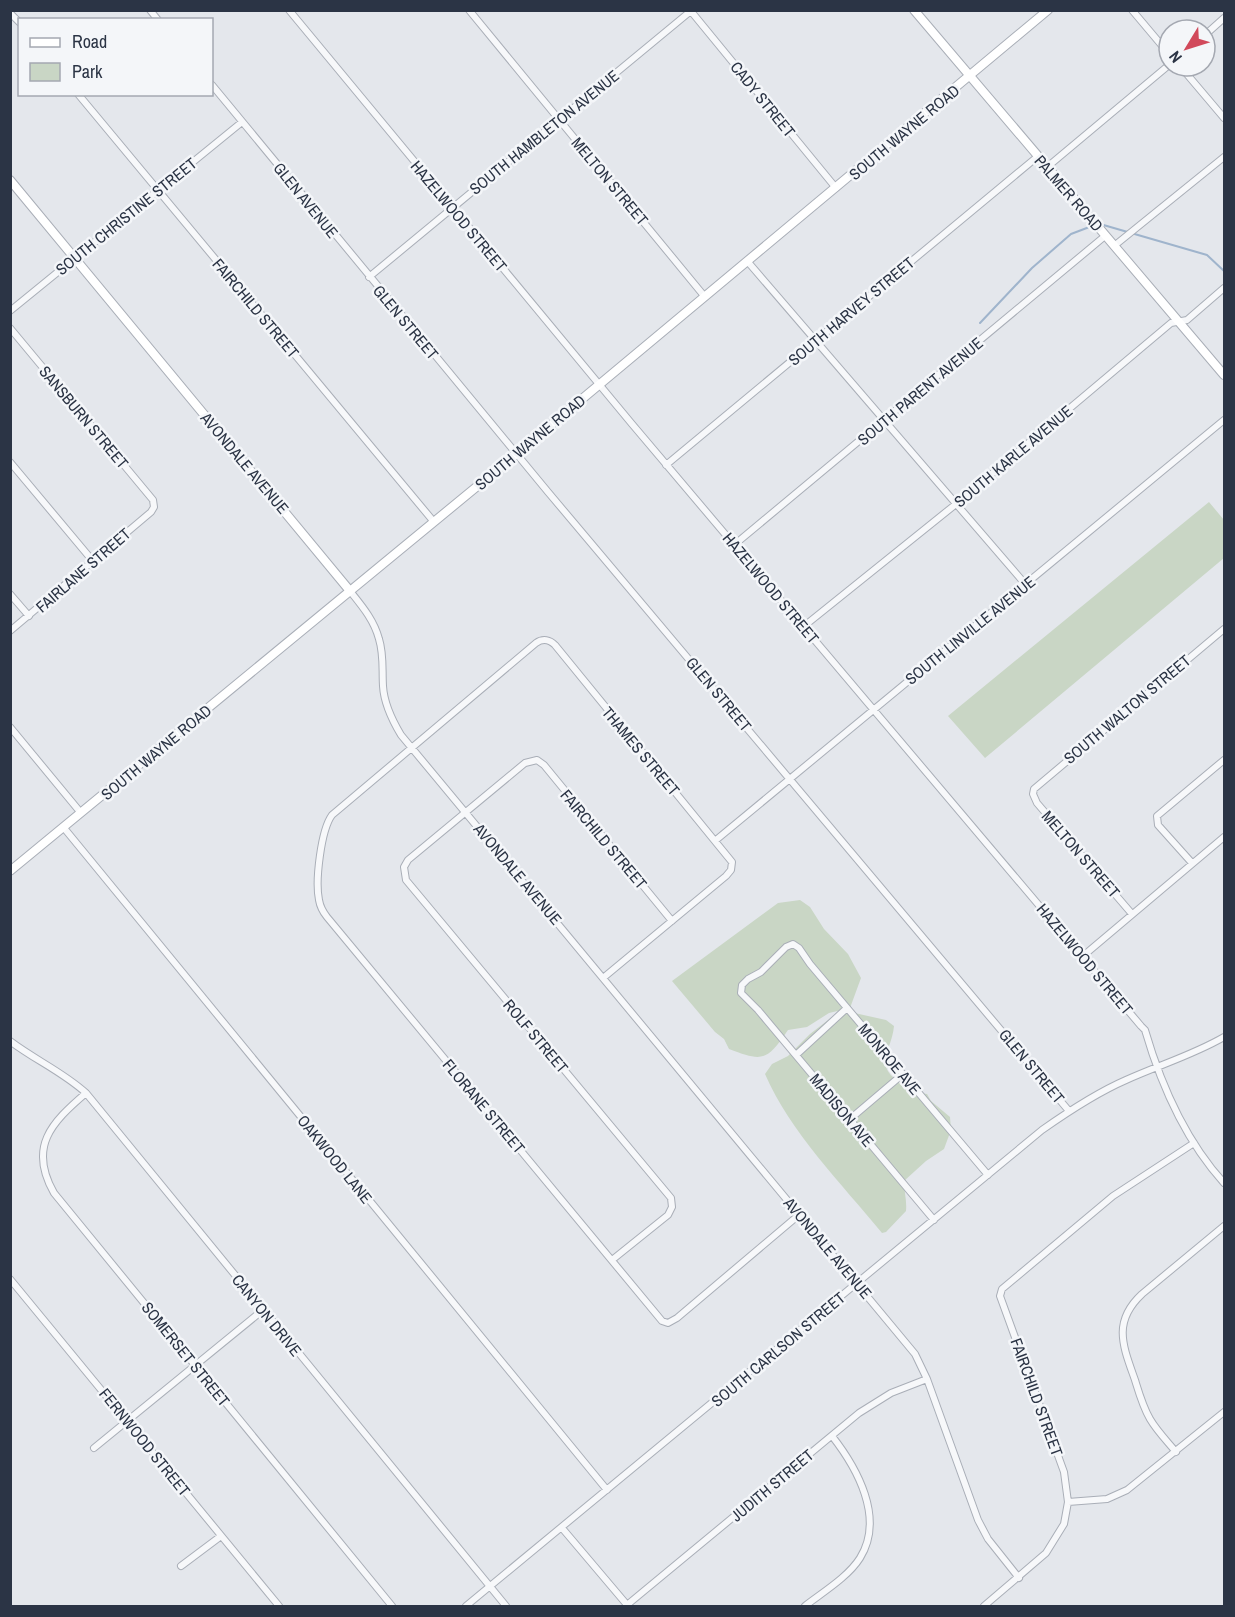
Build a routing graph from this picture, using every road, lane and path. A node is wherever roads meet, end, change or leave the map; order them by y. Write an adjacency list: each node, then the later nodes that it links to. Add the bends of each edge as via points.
1 (289, 10): 22 (street, HAZELWOOD STREET)
2 (469, 10): 14 (street, MELTON STREET)
3 (914, 10): 9 (main road, PALMER ROAD)
4 (1048, 10): 9 (main road, SOUTH WAYNE ROAD)
5 (1132, 10): 7 (street)
6 (691, 11): 14 (street, SOUTH HAMBLETON AVENUE); 20 (street, CADY STREET)
7 (1157, 40)
8 (1157, 75): 18 (street)
9 (969, 77): 16 (main road, PALMER ROAD); 20 (main road, SOUTH WAYNE ROAD)
10 (1190, 78): 13 (street)
11 (213, 86): 15 (street, GLEN AVENUE)
12 (80, 96): 21 (street, FAIRCHILD STREET)
13 (1224, 118)
14 (559, 120): 22 (street, SOUTH HAMBLETON AVENUE); 29 (street, MELTON STREET)
15 (242, 122): 21 (street, SOUTH CHRISTINE STREET); 27 (street, GLEN AVENUE)
16 (1037, 157): 18 (main road, PALMER ROAD); 33 (street, SOUTH HARVEY STREET)
17 (1224, 157): 24 (street)
18 (1046, 168): 23 (main road, PALMER ROAD)
19 (10, 180): 25 (main road, AVONDALE AVENUE)
20 (837, 188): 26 (main road, SOUTH WAYNE ROAD)
21 (157, 190): 25 (street, SOUTH CHRISTINE STREET); 43 (street, FAIRCHILD STREET)
22 (452, 208): 27 (street, SOUTH HAMBLETON AVENUE); 35 (street, HAZELWOOD STREET)
23 (1105, 236): 24 (main road, PALMER ROAD); 36 (street, SOUTH PARENT AVENUE)
24 (1114, 246): 31 (main road, PALMER ROAD)
25 (75, 258): 30 (street, SOUTH CHRISTINE STREET); 47 (main road, AVONDALE AVENUE)
26 (748, 261): 29 (main road, SOUTH WAYNE ROAD); 33 (street)
27 (369, 277): 38 (street, GLEN STREET)
28 (1224, 288): 31 (street, SOUTH KARLE AVENUE)
29 (705, 297): 35 (main road, SOUTH WAYNE ROAD)
30 (10, 311)
31 (1180, 323): 34 (main road, PALMER ROAD); 41 (street, SOUTH KARLE AVENUE, via 1171,323)
32 (10, 328): 42 (street, SANSBURN STREET, via 153,500)
33 (816, 340): 36 (street); 40 (street, SOUTH HARVEY STREET)
34 (1224, 375)
35 (599, 385): 38 (main road, SOUTH WAYNE ROAD); 40 (street, HAZELWOOD STREET)
36 (884, 420): 41 (street); 44 (street, SOUTH PARENT AVENUE)
37 (1224, 420): 46 (street, SOUTH LINVILLE AVENUE)
38 (516, 454): 43 (main road, SOUTH WAYNE ROAD); 58 (street, GLEN STREET)
39 (10, 462): 45 (street)
40 (666, 465): 44 (street, HAZELWOOD STREET)
41 (956, 504): 46 (street); 50 (street, SOUTH KARLE AVENUE)
42 (154, 507): 45 (street, FAIRLANE STREET)
43 (434, 522): 47 (main road, SOUTH WAYNE ROAD)
44 (734, 545): 50 (street, HAZELWOOD STREET)
45 (93, 560): 49 (street, FAIRLANE STREET)
46 (1026, 585): 53 (street, SOUTH LINVILLE AVENUE)
47 (350, 591): 55 (street, AVONDALE AVENUE, via 376,629 386,703 396,726); 61 (main road, SOUTH WAYNE ROAD)
48 (10, 594): 49 (street)
49 (29, 616): 52 (street, FAIRLANE STREET)
50 (803, 627): 53 (street, HAZELWOOD STREET)
51 (1224, 629): 59 (street, SOUTH WALTON STREET)
52 (10, 632)
53 (874, 710): 58 (street, SOUTH LINVILLE AVENUE); 69 (street, HAZELWOOD STREET)
54 (10, 727): 61 (street)
55 (412, 747): 60 (street, AVONDALE AVENUE); 64 (street, THAMES STREET, via 536,643 549,641); 87 (street, FLORANE STREET, via 327,821 318,890 320,906)
56 (1224, 759): 65 (street, via 1157,816 1158,825)
57 (535, 760): 60 (street, ROLF STREET, via 525,763); 68 (street, FAIRCHILD STREET, via 544,765)
58 (790, 779): 64 (street, SOUTH LINVILLE AVENUE); 79 (street, GLEN STREET)
59 (1033, 792): 67 (street, MELTON STREET, via 1037,803)
60 (466, 812): 70 (street, AVONDALE AVENUE); 87 (street, ROLF STREET, via 408,860 405,877 671,1198 668,1215)
61 (81, 813): 62 (main road, SOUTH WAYNE ROAD)
62 (64, 828): 66 (main road, SOUTH WAYNE ROAD); 98 (street, OAKWOOD LANE)
63 (1224, 837): 65 (street)
64 (716, 840): 68 (street, THAMES STREET, via 731,859 731,870)
65 (1192, 863): 67 (street)
66 (10, 872)
67 (1132, 914): 69 (street)
68 (672, 921): 70 (street, THAMES STREET)
69 (1083, 956): 76 (street, HAZELWOOD STREET, via 1145,1030)
70 (603, 978): 84 (street, AVONDALE AVENUE)
71 (749, 1003): 72 (street, MONROE AVE, via 741,993 742,985 794,944); 75 (street, MADISON AVE)
72 (847, 1008): 75 (street); 77 (street, MONROE AVE)
73 (1224, 1037): 76 (street, SOUTH CARLSON STREET)
74 (11, 1042): 78 (street, CANYON DRIVE)
75 (796, 1054): 80 (street, MADISON AVE)
76 (1158, 1068): 79 (street, SOUTH CARLSON STREET, via 1113,1086); 81 (street, HAZELWOOD STREET)
77 (903, 1074): 80 (street); 82 (street, MONROE AVE)
78 (86, 1093): 90 (street, CANYON DRIVE); 91 (street, SOMERSET STREET, via 57,1119 47,1135 43,1159 47,1180)
79 (1070, 1111): 82 (street, SOUTH CARLSON STREET)
80 (850, 1119): 85 (street, MADISON AVE)
81 (1194, 1143): 83 (street, HAZELWOOD STREET); 99 (street, FAIRCHILD STREET, via 1113,1196 1000,1292 1064,1472)
82 (988, 1175): 85 (street, SOUTH CARLSON STREET)
83 (1224, 1183)
84 (800, 1214): 87 (street, FLORANE STREET, via 668,1323 658,1318); 89 (street, AVONDALE AVENUE)
85 (934, 1220): 89 (street, SOUTH CARLSON STREET)
86 (1224, 1226): 97 (street, via 1134,1302 1125,1317 1123,1347 1146,1410)
87 (612, 1260)
88 (10, 1279): 94 (street, FERNWOOD STREET)
89 (857, 1283): 92 (street, AVONDALE AVENUE, via 915,1354); 98 (street, SOUTH CARLSON STREET)
90 (263, 1310): 91 (street); 104 (street, CANYON DRIVE)
91 (195, 1365): 94 (street); 106 (street, SOMERSET STREET)
92 (927, 1379): 95 (street, JUDITH STREET, via 880,1399); 103 (street, AVONDALE AVENUE, via 978,1520)
93 (1224, 1412): 97 (street)
94 (127, 1421): 96 (street); 101 (street, FERNWOOD STREET)
95 (832, 1436): 109 (street, JUDITH STREET); 110 (street, via 858,1477 868,1508 870,1534 855,1565)
96 (94, 1448)
97 (1176, 1452): 99 (street, via 1118,1495)
98 (607, 1490): 100 (street, SOUTH CARLSON STREET)
99 (1068, 1502): 103 (street, via 1064,1524 1053,1545)
100 (562, 1528): 104 (street, SOUTH CARLSON STREET); 109 (street)
101 (221, 1536): 102 (street); 105 (street, FERNWOOD STREET)
102 (181, 1566)
103 (1019, 1578): 111 (street)
104 (490, 1587): 107 (street, SOUTH CARLSON STREET); 108 (street, CANYON DRIVE)
105 (279, 1606)
106 (392, 1606)
107 (466, 1606)
108 (506, 1606)
109 (627, 1606)
110 (805, 1606)
111 (984, 1606)

